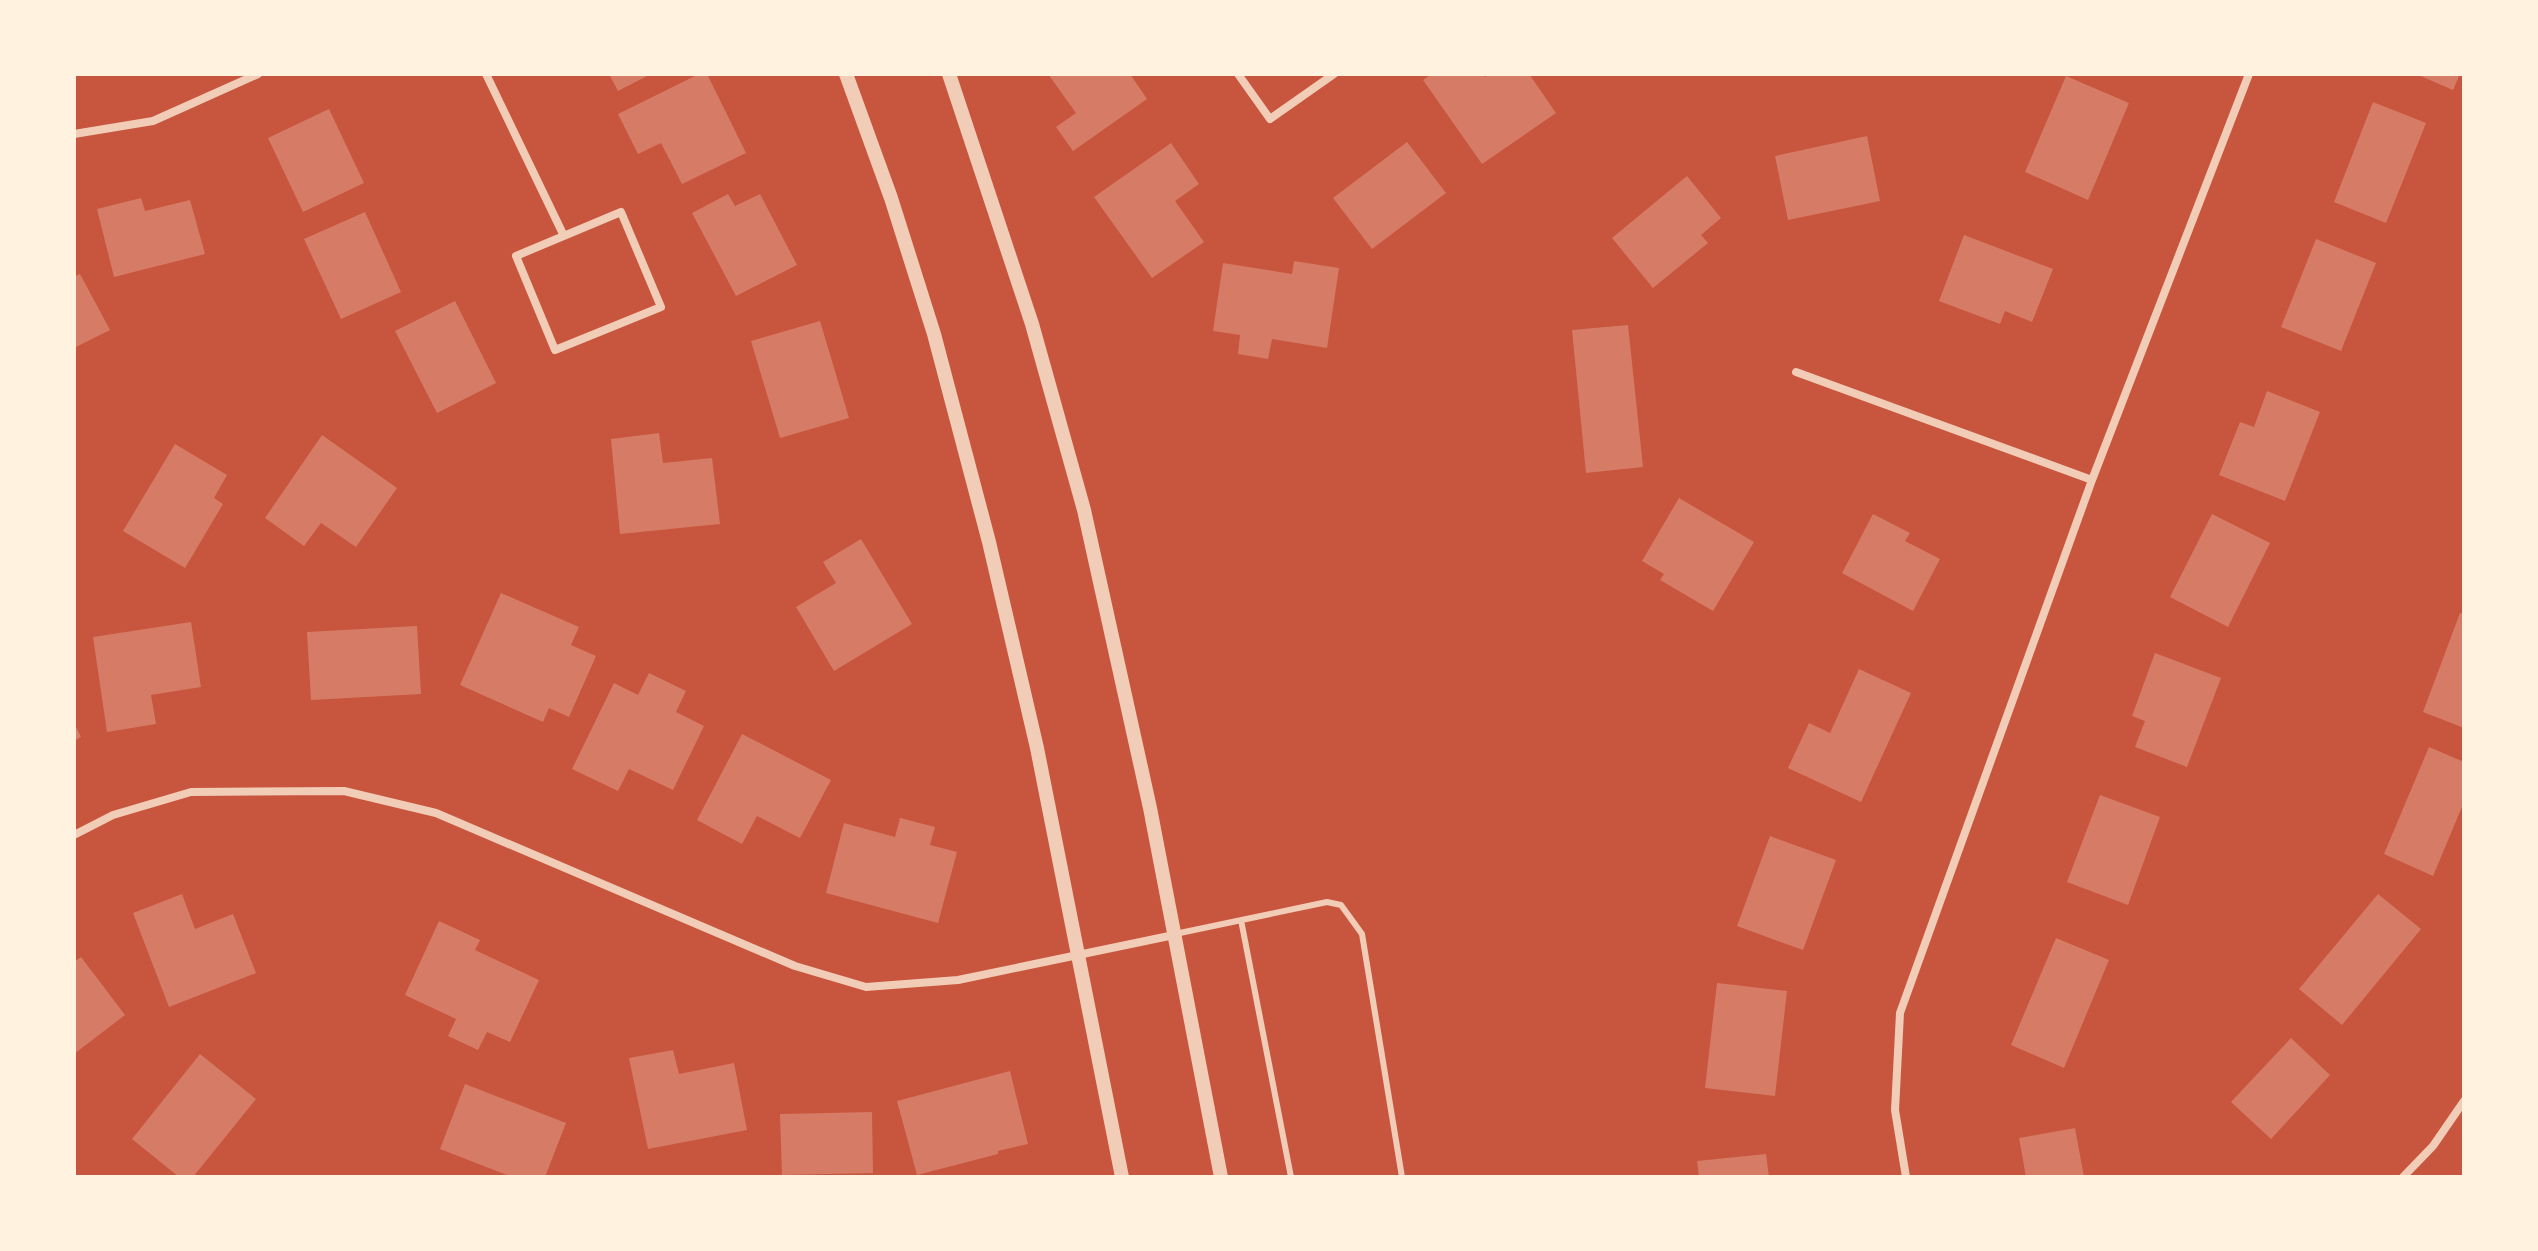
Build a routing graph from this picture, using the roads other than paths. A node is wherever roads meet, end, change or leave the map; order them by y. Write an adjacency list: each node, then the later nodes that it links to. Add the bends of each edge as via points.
1 (258, 74): 8 (street, via 153,121)
2 (486, 74): 9 (street)
3 (846, 74): 15 (street, via 938,349 1037,748)
4 (949, 74): 14 (street, via 1032,324 1084,510)
5 (1238, 74): 6 (street, via 1270,119)
6 (1334, 74)
7 (2249, 74): 11 (street)
8 (74, 134)
9 (564, 236): 9 (street, via 516,256 555,350 661,307 621,212)
10 (1796, 372): 11 (street)
11 (2092, 480): 21 (street, via 1900,1013 1895,1110)
12 (74, 835): 15 (street, via 113,815 191,792 344,791 436,813 795,966 866,987 958,980)
13 (1241, 920): 14 (lane); 19 (lane); 20 (lane, via 1327,902 1341,905 1362,934)
14 (1174, 935): 15 (street); 18 (street)
15 (1079, 955): 17 (street)
16 (2464, 1101): 22 (street)
17 (1122, 1177)
18 (1221, 1177)
19 (1291, 1177)
20 (1402, 1177)
21 (1906, 1177)
22 (2403, 1177)

